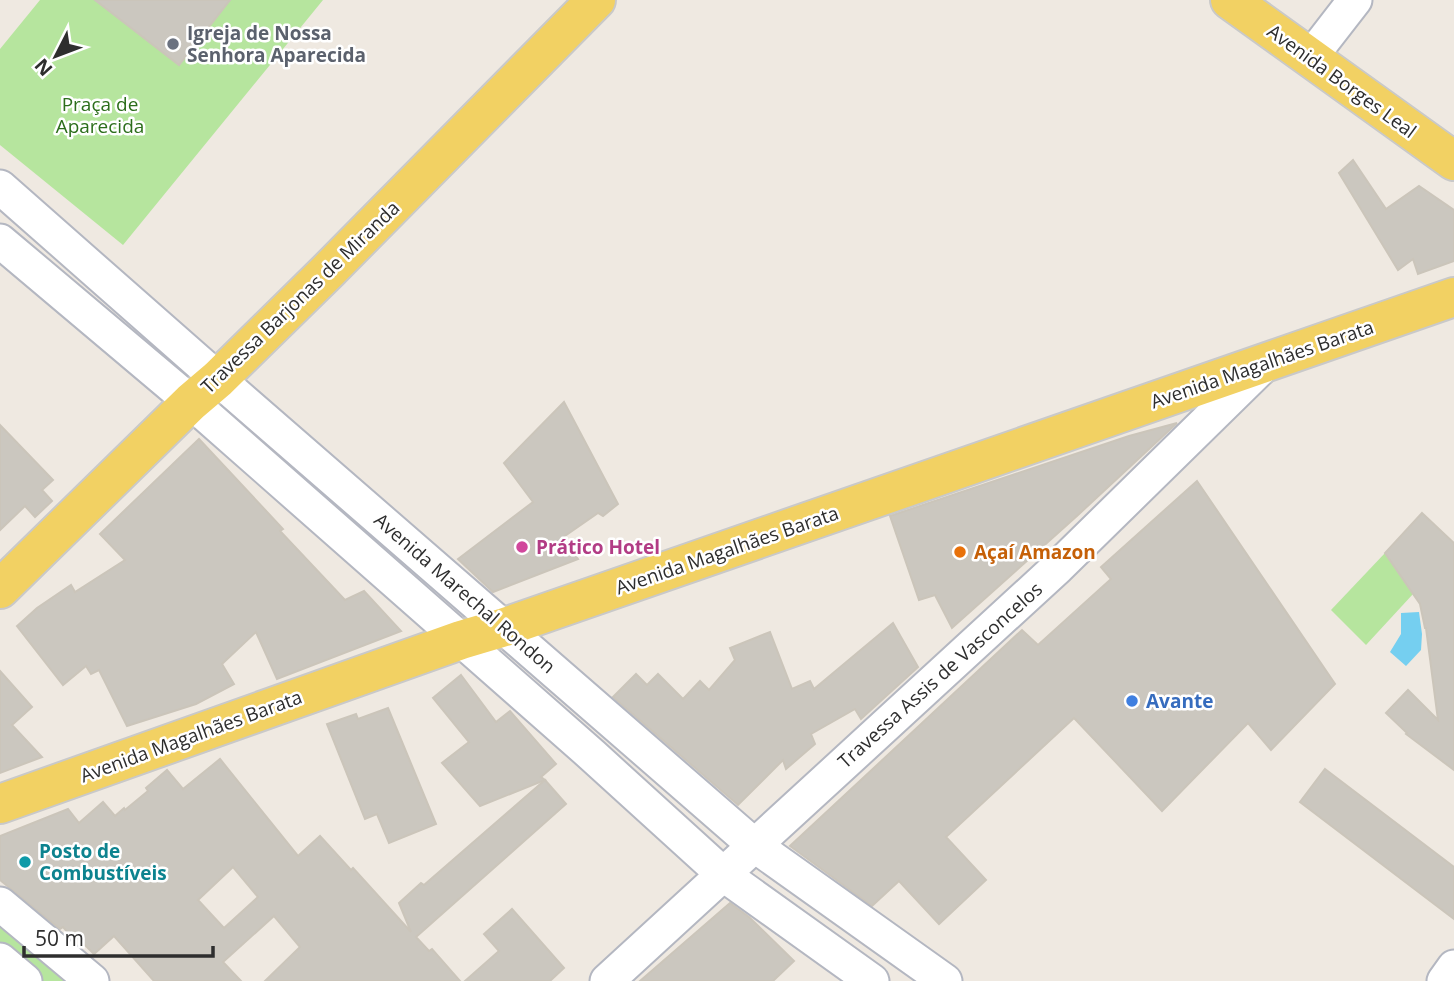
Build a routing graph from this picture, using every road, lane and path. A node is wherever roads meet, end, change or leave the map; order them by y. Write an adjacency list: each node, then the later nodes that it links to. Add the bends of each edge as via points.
1 (596, 0): 12 (main road, Travessa Barjonas de Miranda)
2 (1230, 0): 4 (main road, Avenida Borges Leal)
3 (1355, 0): 4 (street)
4 (1310, 58): 5 (main road, Avenida Borges Leal)
5 (1454, 161)
6 (0, 187): 8 (street, Avenida Marechal Rondon)
7 (0, 241): 9 (street, Avenida Marechal Rondon)
8 (86, 263): 9 (street); 12 (street, Avenida Marechal Rondon)
9 (61, 294): 12 (street, Avenida Marechal Rondon)
10 (1454, 297): 11 (main road, Avenida Magalhães Barata)
11 (1268, 362): 14 (main road, Avenida Magalhães Barata); 17 (street, Travessa Assis de Vasconcelos, via 1058,567)
12 (204, 391): 13 (main road, Travessa Barjonas de Miranda); 14 (street, Avenida Marechal Rondon); 15 (street, Avenida Marechal Rondon)
13 (0, 589)
14 (505, 627): 15 (main road, Avenida Magalhães Barata); 17 (street, Avenida Marechal Rondon)
15 (461, 640): 16 (main road, Avenida Magalhães Barata); 18 (street, Avenida Marechal Rondon)
16 (0, 804)
17 (754, 845): 18 (street, Travessa Assis de Vasconcelos); 26 (street, Avenida Marechal Rondon)
18 (724, 875): 24 (street, Travessa Assis de Vasconcelos); 25 (street, Avenida Marechal Rondon)
19 (0, 904): 23 (street)
20 (0, 960): 22 (street)
21 (1454, 967): 27 (street)
22 (25, 981)
23 (92, 981)
24 (607, 981)
25 (872, 981)
26 (945, 981)
27 (1444, 981)

